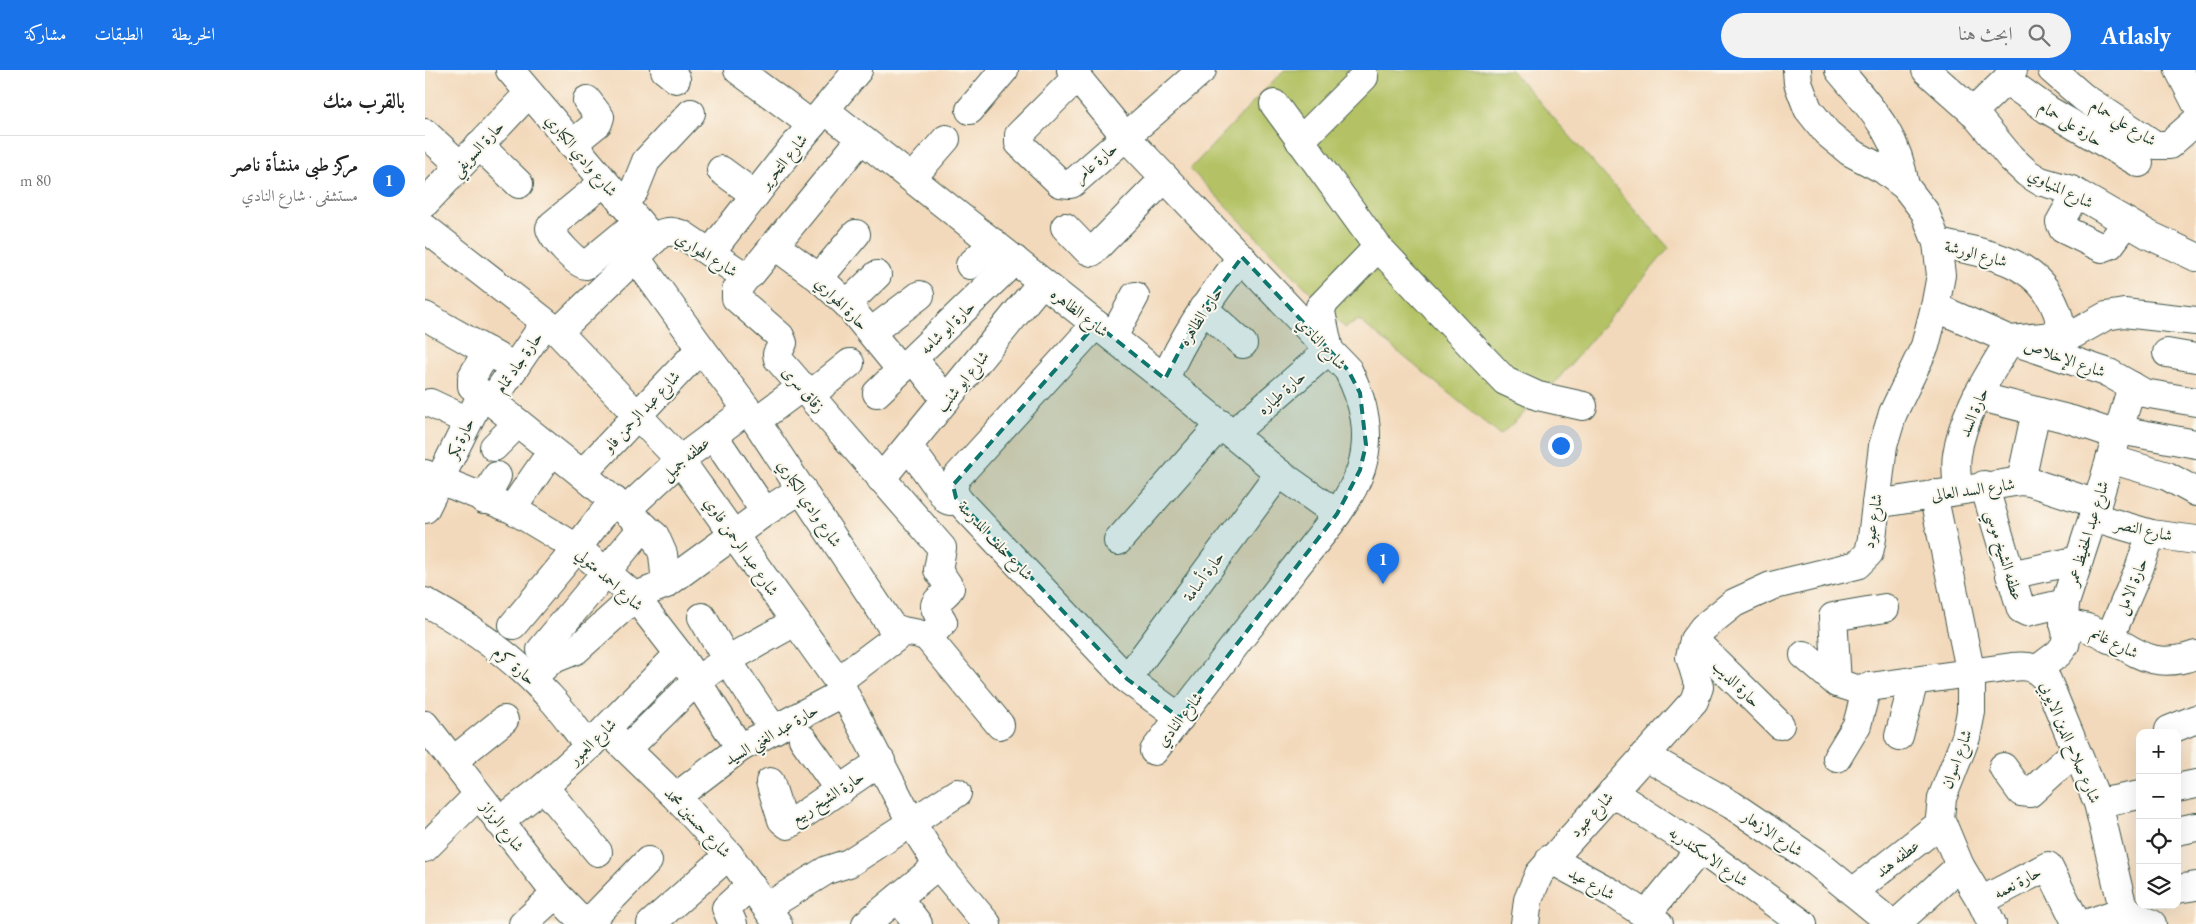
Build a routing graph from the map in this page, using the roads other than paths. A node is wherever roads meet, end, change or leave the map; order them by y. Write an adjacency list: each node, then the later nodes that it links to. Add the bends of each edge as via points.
1 (510, 70): 14 (street, شارع وادي الكباري)
2 (737, 70): 21 (street, شارع الظاهره)
3 (858, 70): 21 (street, شارع التحرير)
4 (1004, 70): 18 (street)
5 (1202, 70): 24 (street)
6 (1839, 70): 37 (street, via 1883,124 1894,143 1902,164)
7 (1926, 70): 20 (street, شارع المنياوي)
8 (2052, 70): 22 (street, شارع علي حمام, via 2083,96 2155,145 2169,145)
9 (2179, 70): 17 (street)
10 (1074, 74): 24 (street, شارع النادي); 24 (street, حارة عامر, via 1019,135 1019,143 1060,183 1065,184 1075,181)
11 (1805, 74): 37 (street, شارع عبود, via 1808,109 1827,133 1849,152)
12 (2003, 76): 20 (street); 30 (street, حارة على حمام, via 2056,115)
13 (1364, 77): 27 (street)
14 (529, 93): 28 (street, شارع وادي الكباري); 29 (street, حارة السويفي)
15 (587, 100): 28 (street, via 600,117 598,123)
16 (1274, 104): 27 (street)
17 (2196, 104)
18 (970, 110)
19 (691, 112): 44 (street, via 646,161 634,191)
20 (1973, 112): 38 (street, شارع المنياوي, via 2027,174)
21 (818, 117): 25 (street, شارع الظاهره); 39 (street, شارع التحرير)
22 (2196, 121)
23 (426, 135): 31 (street)
24 (1125, 136): 34 (street, شارع النادي)
25 (861, 139): 33 (street, شارع الظاهره); 47 (street, شارع الهواري)
26 (946, 139): 33 (street)
27 (1300, 141): 48 (street)
28 (572, 144): 35 (street, شارع وادي الكباري)
29 (479, 145): 31 (street, حارة السويفي); 36 (street)
30 (2139, 163)
31 (460, 165): 40 (street, حارة السويفي)
32 (721, 170): 39 (street)
33 (912, 178): 49 (street, شارع الظاهره)
34 (1165, 178): 42 (street, via 1092,252); 51 (street, شارع النادي)
35 (604, 182): 44 (street, شارع وادي الكباري); 44 (street, via 552,225 553,236 579,264 586,265)
36 (519, 184)
37 (1905, 186): 46 (street, شارع عبود, via 1925,212)
38 (2076, 193): 41 (street, شارع المنياوي); 41 (street, via 2060,222 2063,228 2105,248)
39 (755, 195): 50 (street, شارع التحرير)
40 (425, 203)
41 (2127, 222): 52 (street, شارع المنياوي)
42 (1065, 227)
43 (425, 228): 66 (street, شارع عبد الرحمن فاوي)
44 (637, 231): 50 (street, شارع الهواري, via 676,232); 66 (street, شارع الهواري); 73 (street, شارع وادي الكباري)
45 (856, 234): 56 (street)
46 (1937, 242): 61 (street, شارع عبود, via 1941,275); 69 (street, شارع الورشة, via 2001,257 2025,268 2044,286 2057,310)
47 (774, 245): 55 (street, شارع الهواري); 56 (street, حارة الهواري)
48 (1378, 247): 74 (street, via 1320,307); 90 (street, via 1505,381 1538,396)
49 (1005, 252): 53 (street); 57 (street, شارع الظاهره); 63 (street, حارة ابو شامه)
50 (710, 253): 55 (street, شارع الهواري)
51 (1242, 257): 62 (street, حارة الظاهره); 74 (street, شارع النادي)
52 (2196, 257)
53 (970, 265)
54 (877, 275): 60 (street)
55 (747, 277): 83 (street, زقاق سرى, via 736,291 736,298 780,336 783,342 778,359)
56 (819, 278): 60 (street, حارة الهواري)
57 (1042, 282): 67 (street, شارع الظاهره); 72 (street, شارع ابو شنب)
58 (920, 295): 68 (street)
59 (1135, 296): 67 (street, شارع خلف المدرسة)
60 (847, 304): 68 (street, حارة الهواري)
61 (1935, 307): 70 (street, شارع الإخلاص); 114 (street, شارع عبود, via 1925,346 1893,413 1883,446)
62 (1203, 308): 71 (street); 81 (street, حارة الظاهره)
63 (961, 313): 72 (street); 79 (street, حارة ابو شامه)
64 (426, 318): 75 (street)
65 (2196, 321): 69 (street, via 2124,313 2106,316 2074,334)
66 (552, 328): 80 (street, حارة جاد تمام); 92 (street, شارع عبد الرحمن فاوي)
67 (1104, 331): 81 (street, شارع الظاهره); 113 (street, شارع خلف المدرسة, via 957,477 953,485)
68 (871, 332): 79 (street, حارة الهواري)
69 (2061, 336): 70 (street)
70 (2010, 340): 82 (street, شارع الإخلاص, via 2097,368); 85 (street, حارة السد)
71 (1243, 344)
72 (989, 347): 87 (street, شارع ابو شنب)
73 (701, 348): 92 (street, شارع عبد الرحمن فاو); 93 (street, شارع وادي الكباري)
74 (1329, 350): 96 (street, حارة طياره); 120 (street, شارع النادي, via 1348,370 1360,393 1366,418 1361,470)
75 (487, 351): 80 (street); 86 (street, via 471,382)
76 (2167, 353): 77 (street)
77 (2196, 358)
78 (850, 363): 83 (street, عطفه جميل)
79 (907, 365): 84 (street, حارة ابو شامه); 87 (street, حارة الهواري)
80 (515, 367): 86 (street, حارة جاد تمام)
81 (1165, 379): 96 (street, شارع الظاهره)
82 (2132, 386): 88 (street, شارع الإخلاص, via 2144,393); 98 (street, شارع عبد الحفيظ عمر)
83 (806, 390): 93 (street, عطفه جميل); 107 (street, زقاق سرى)
84 (877, 393)
85 (1977, 396): 91 (street); 111 (street, حارة السد, via 1961,433)
86 (487, 398): 94 (street, حارة بكر); 95 (street)
87 (946, 400): 101 (street, شارع ابو شنب)
88 (2196, 402)
89 (429, 403): 94 (street)
90 (1583, 406)
91 (2036, 411): 98 (street); 108 (street)
92 (637, 414): 103 (street, شارع عبد الرحمن فاوي); 105 (street, شارع عبد الرحمن فاو)
93 (751, 415): 97 (street, عطفه جميل); 110 (street, شارع وادي الكباري)
94 (468, 421): 106 (street, حارة بكر)
95 (518, 423): 100 (street); 102 (street)
96 (1227, 429): 104 (street, شارع الظاهره); 124 (street, حارة طياره)
97 (713, 435): 103 (street, عطفه جميل); 119 (street)
98 (2115, 441): 99 (street); 112 (street); 117 (street, شارع عبد الحفيظ عمر)
99 (2196, 444)
100 (494, 448)
101 (909, 448): 107 (street, شارع ابو شنب); 113 (street, via 947,500)
102 (552, 451): 105 (street); 116 (street)
103 (669, 464): 118 (street, عطفه جميل); 121 (street, شارع عبد الرحمن فاوي)
104 (1279, 473): 120 (street, شارع الظاهره); 149 (street, حارة أسامة)
105 (582, 474): 118 (street)
106 (433, 477): 115 (street, حارة بكر); 116 (street, شارع احمد متولي, via 491,488)
107 (881, 479): 137 (street, زقاق سرى, via 942,548 938,570 950,588 935,607 943,622)
108 (2021, 481): 109 (street, شارع السد العالى); 117 (street, شارع السد العالى)
109 (1984, 485): 111 (street, شارع السد العالى); 128 (street, عطفه الشيخ موسي)
110 (802, 489): 119 (street); 137 (street, شارع وادي الكباري, via 890,624)
111 (1945, 492): 114 (street, شارع السد العالى); 146 (street, شارع اسوان)
112 (2196, 492)
113 (956, 498): 149 (street, شارع خلف المدرسة)
114 (1876, 504): 139 (street, شارع عبود, via 1869,553 1857,565 1771,586 1734,603 1703,628)
115 (425, 509)
116 (512, 509): 125 (street, شارع احمد متولي)
117 (2095, 510): 122 (street, شارع النصر); 126 (street, شارع عبد الحفيظ عمر)
118 (628, 512): 125 (street); 127 (street); 129 (street, via 659,542)
119 (765, 512): 121 (street)
120 (1337, 514): 154 (street, شارع النادي)
121 (735, 534): 129 (street); 135 (street, شارع عبد الرحمن فاوي)
122 (2151, 534): 123 (street, شارع النصر); 138 (street, حارة الامل)
123 (2196, 540)
124 (1118, 541)
125 (577, 548): 127 (street, شارع احمد متولي); 136 (street)
126 (2079, 560): 128 (street); 133 (street, شارع عبد الحفيظ عمر)
127 (605, 571): 130 (street, شارع احمد متولي); 140 (street)
128 (2010, 574): 133 (street, عطفه الشيخ موسي, via 2021,609)
129 (666, 584): 130 (street)
130 (635, 597): 141 (street, شارع احمد متولي); 147 (street, via 576,650 551,660)
131 (425, 602): 147 (street, حارة كرم, via 497,648)
132 (1885, 608): 151 (street, via 1833,617)
133 (2065, 613): 138 (street, شارع غانم); 145 (street, شارع عبد الحفيظ عمر, via 2065,645)
134 (702, 617): 144 (street)
135 (795, 622): 144 (street); 152 (street, شارع عبد الرحمن فاوي)
136 (513, 625)
137 (915, 635): 152 (street, حارة عبد الغني السيد); 158 (street, شارع وادي الكباري)
138 (2109, 639): 142 (street, شارع غانم, via 2149,659 2167,661)
139 (1694, 640): 159 (street, حارة الديب); 169 (street, شارع عبود, via 1690,657 1699,687 1694,701)
140 (541, 650)
141 (679, 654): 148 (street, شارع احمد متولي); 163 (street, شارع العبور)
142 (2196, 654)
143 (1804, 655): 151 (street)
144 (727, 660): 148 (street); 161 (street)
145 (2038, 669): 146 (street, شارع صلاح الدين الايوبي, via 2025,666); 167 (street, شارع صلاح الدين الايوبي, via 2047,680)
146 (1971, 674): 150 (street, شارع صلاح الدين الايوبي); 187 (street, شارع اسوان, via 1971,712 1966,737 1942,798)
147 (531, 678): 163 (street, حارة كرم)
148 (697, 680): 165 (street); 166 (street, شارع احمد متولي)
149 (1127, 680): 154 (street, شارع خلف المدرسة)
150 (1914, 681): 153 (street, شارع صلاح الدين الايوبي); 162 (street)
151 (1837, 683): 153 (street, شارع صلاح الدين الايوبي, via 1849,688)
152 (841, 686): 161 (street, حارة عبد الغني السيد); 172 (street, شارع عبد الرحمن فاوي)
153 (1867, 687): 170 (street, via 1857,725)
154 (1180, 718): 168 (street, شارع النادي)
155 (2196, 719): 160 (street)
156 (504, 720): 171 (street)
157 (425, 725): 171 (street, شارع الرزاز)
158 (1000, 725)
159 (1780, 725)
160 (2171, 729)
161 (774, 730): 166 (street, حارة عبد الغني السيد)
162 (1899, 736)
163 (597, 737): 165 (street, شارع حسنين محمد); 176 (street, شارع العبور)
164 (803, 739): 178 (street)
165 (627, 748): 183 (street, شارع حسنين محمد)
166 (740, 748): 183 (street, حارة عبد الغني السيد)
167 (2076, 750): 173 (street, via 2029,792 2021,792); 184 (street, شارع صلاح الدين الايوبي)
168 (1154, 751)
169 (1644, 755): 180 (street, شارع عبود); 200 (street, شارع الازهار, via 1732,805 1816,862)
170 (1837, 758)
171 (454, 760): 181 (street, شارع الرزاز)
172 (881, 761): 178 (street, حارة الشيخ ربيع); 186 (street, شارع عبد الرحمن فاوي)
173 (2003, 767)
174 (770, 782): 178 (street, حارة الشيخ ربيع, via 782,820 788,825)
175 (2196, 784): 177 (street)
176 (544, 787): 185 (street, شارع العبور); 192 (street)
177 (2181, 787)
178 (840, 791)
179 (957, 792): 186 (street)
180 (1612, 792): 191 (street, شارع الاسكندريه); 194 (street, شارع عبود)
181 (478, 796): 185 (street, شارع الرزاز); 190 (street)
182 (2136, 796): 184 (street)
183 (676, 797): 193 (street, شارع حسنين محمد)
184 (2097, 803): 203 (street, شارع صلاح الدين الايوبي)
185 (499, 822): 201 (street, شارع الرزاز)
186 (911, 822): 196 (street, شارع عبد الرحمن فاوي); 204 (street, via 849,863 827,870)
187 (1941, 823): 197 (street, شارع اسوان); 200 (street, عطفه هند)
188 (2196, 827): 189 (street)
189 (2181, 830)
190 (425, 848)
191 (1700, 849): 206 (street); 215 (street, شارع الاسكندريه)
192 (598, 852)
193 (729, 855): 204 (street, شارع حسنين محمد); 209 (street)
194 (1550, 859): 206 (street, شارع عيد); 214 (street, شارع عبود, via 1539,874 1528,900)
195 (648, 861): 208 (street)
196 (938, 865): 202 (street); 213 (street, شارع عبد الرحمن فاوي)
197 (1959, 866): 205 (street, شارع اسوان); 217 (street)
198 (2196, 886): 199 (street)
199 (2181, 888)
200 (1853, 892): 216 (street, شارع الازهار)
201 (556, 894): 207 (street); 208 (street, شارع الرزاز)
202 (898, 898): 211 (street); 212 (street)
203 (2129, 901): 219 (street); 220 (street)
204 (765, 905): 210 (street, via 726,908)
205 (1987, 912): 218 (street, حارة نعمه, via 2048,866)
206 (1636, 916)
207 (523, 924)
208 (586, 924)
209 (651, 924)
210 (733, 924)
211 (866, 924)
212 (918, 924)
213 (987, 924)
214 (1525, 924)
215 (1803, 924)
216 (1892, 924)
217 (1896, 924)
218 (2077, 924)
219 (2086, 924)
220 (2152, 924)

